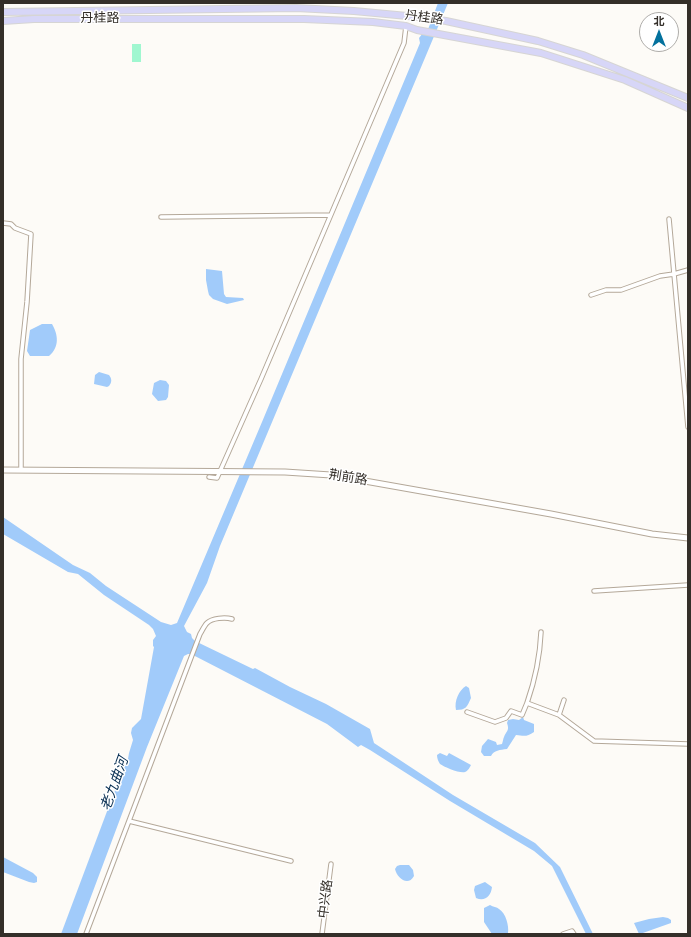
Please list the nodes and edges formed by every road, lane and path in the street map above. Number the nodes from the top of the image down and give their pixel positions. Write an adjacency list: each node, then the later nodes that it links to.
1 (307, 6): 2 (main road, 丹桂路); 5 (main road, 丹桂路)
2 (3, 12)
3 (3, 21): 4 (main road, 丹桂路)
4 (406, 26): 6 (main road, 丹桂路); 7 (street)
5 (688, 98)
6 (688, 108)
7 (330, 215): 8 (street); 17 (street)
8 (161, 217)
9 (669, 220): 12 (street)
10 (3, 223): 15 (street)
11 (688, 270): 12 (street)
12 (674, 274): 13 (street); 14 (street)
13 (591, 295)
14 (688, 427)
15 (20, 468)
16 (3, 470): 17 (street, 荆前路)
17 (220, 471): 18 (street); 19 (street, 荆前路)
18 (210, 477)
19 (688, 538)
20 (688, 585): 21 (street)
21 (594, 590)
22 (232, 619): 29 (street)
23 (541, 632): 25 (street)
24 (564, 700): 27 (street)
25 (527, 703): 26 (street); 27 (street)
26 (467, 712)
27 (560, 715): 28 (street)
28 (688, 744)
29 (129, 821): 30 (street); 32 (street)
30 (291, 861)
31 (331, 864): 33 (street, 中兴路)
32 (86, 934)
33 (322, 934)
34 (563, 934): 35 (street)
35 (574, 934)

